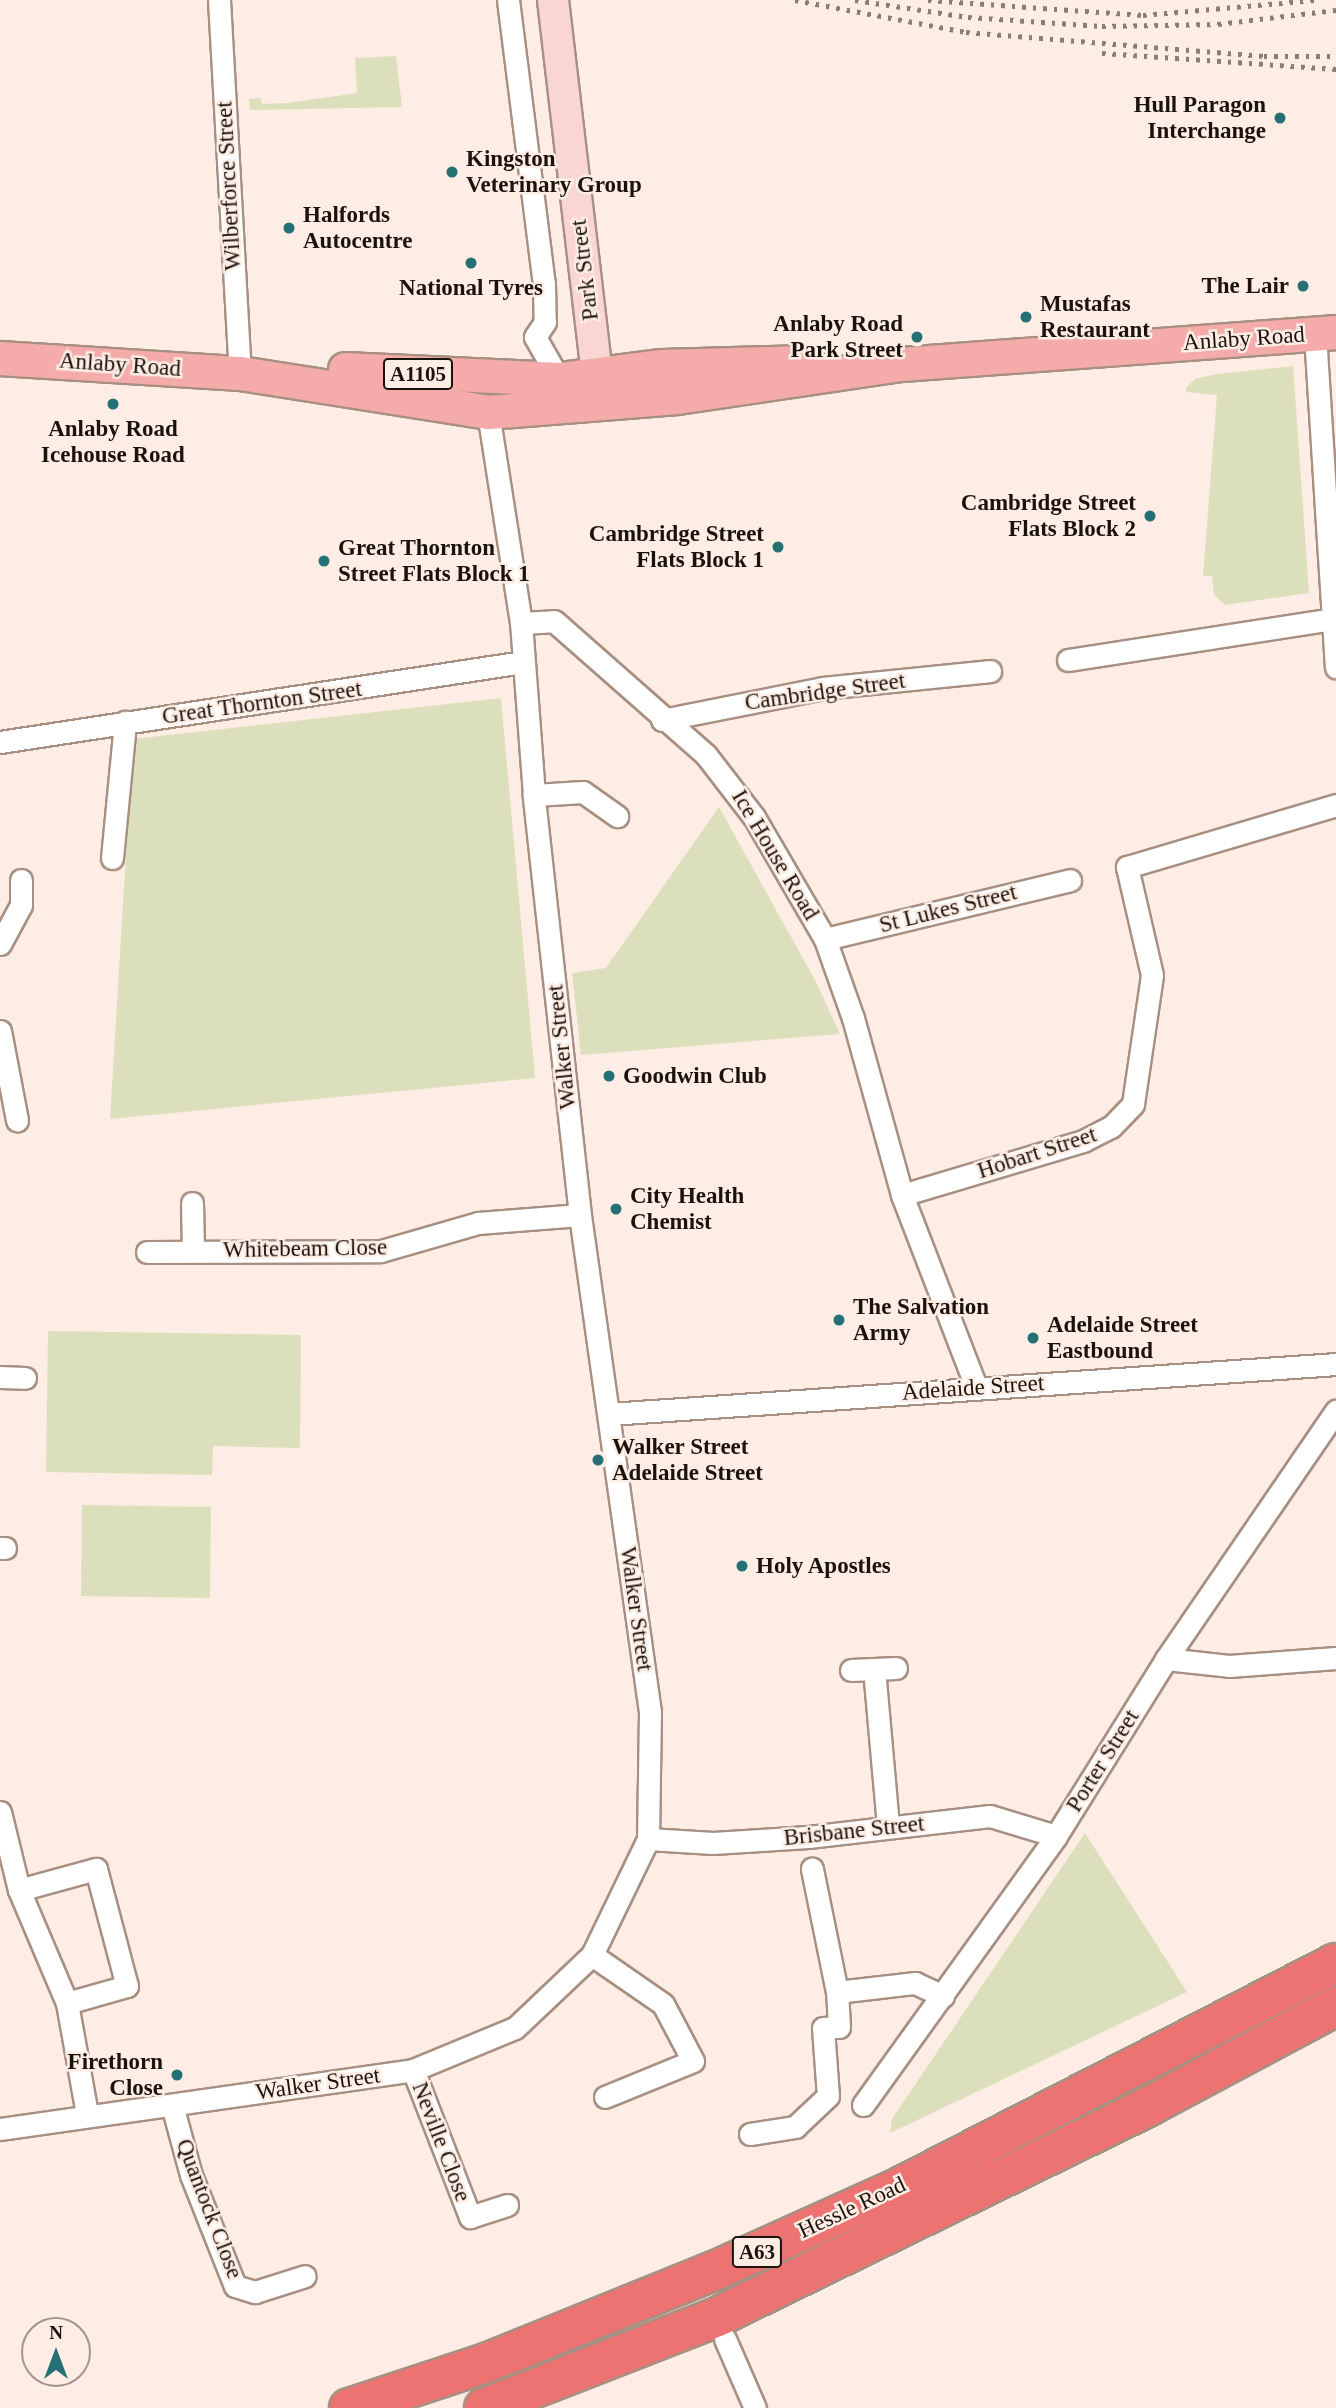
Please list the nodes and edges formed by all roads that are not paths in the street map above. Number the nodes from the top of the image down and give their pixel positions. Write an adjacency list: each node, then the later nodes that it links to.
1 (219, 0): 6 (street, Wilberforce Street)
2 (508, 0): 7 (street, Park Street)
3 (553, 0): 8 (street, Park Street)
4 (1325, 333): 8 (main road, Anlaby Road / A1105); 10 (street)
5 (0, 358): 6 (main road, Anlaby Road / A1105)
6 (240, 373): 7 (main road, Anlaby Road / A1105); 9 (main road, Anlaby Road / A1105)
7 (559, 379): 8 (main road, Anlaby Road / A1105)
8 (603, 387): 9 (main road, Anlaby Road / A1105)
9 (488, 412): 11 (street)
10 (1332, 619): 12 (street); 14 (street)
11 (521, 623): 13 (street, Walker Street); 16 (street, Ice House Road)
12 (1068, 660)
13 (523, 662): 17 (street, Great Thornton Street); 19 (street, Walker Street)
14 (1336, 667)
15 (990, 671): 16 (street, Cambridge Street)
16 (662, 720): 25 (street, Ice House Road)
17 (125, 722): 18 (street, Great Thornton Street); 22 (street)
18 (0, 742)
19 (534, 796): 21 (street); 31 (street, Walker Street)
20 (1336, 805): 29 (street, Hobart Street)
21 (618, 816)
22 (112, 858)
23 (21, 880): 26 (street)
24 (1070, 880): 25 (street, St Lukes Street)
25 (825, 939): 29 (street, Ice House Road)
26 (0, 944)
27 (0, 1031): 28 (street)
28 (17, 1120)
29 (902, 1195): 37 (street, Ice House Road)
30 (192, 1203): 32 (street, Whitebeam Close)
31 (580, 1215): 32 (street, Whitebeam Close); 39 (street, Walker Street)
32 (193, 1251): 33 (street, Whitebeam Close)
33 (147, 1252)
34 (1336, 1364): 37 (street, Adelaide Street)
35 (0, 1377): 36 (street)
36 (25, 1378)
37 (976, 1387): 39 (street, Adelaide Street)
38 (1336, 1411): 41 (street, Porter Street)
39 (610, 1414): 48 (street, Walker Street)
40 (1336, 1658): 41 (street)
41 (1166, 1659): 47 (street, Porter Street)
42 (897, 1668): 43 (street)
43 (874, 1669): 44 (street); 46 (street)
44 (851, 1670)
45 (0, 1812): 50 (street)
46 (888, 1827): 47 (street, Brisbane Street); 48 (street, Brisbane Street)
47 (1056, 1836): 55 (street, Porter Street)
48 (648, 1839): 52 (street, Walker Street)
49 (813, 1869): 54 (street)
50 (19, 1890): 56 (street); 56 (street)
51 (1336, 1943): 59 (highway)
52 (592, 1955): 60 (street, Walker Street); 61 (street)
53 (1336, 1963): 59 (highway, A63)
54 (837, 1992): 55 (street); 67 (street)
55 (943, 1996): 63 (street, Porter Street)
56 (67, 2003): 65 (street)
57 (1336, 2006): 64 (highway, A63)
58 (1336, 2026): 64 (highway)
59 (1148, 2057): 71 (highway, Hessle Road / A63)
60 (414, 2070): 62 (street, Walker Street); 68 (street, Neville Close)
61 (605, 2097)
62 (172, 2105): 65 (street, Walker Street); 69 (street, Quantock Close)
63 (863, 2105)
64 (1149, 2106): 72 (highway, Hessle Road / A63)
65 (87, 2114): 66 (street, Walker Street)
66 (0, 2129)
67 (750, 2134)
68 (507, 2205)
69 (305, 2276)
70 (725, 2339): 73 (street)
71 (349, 2408)
72 (484, 2408)
73 (755, 2408)

